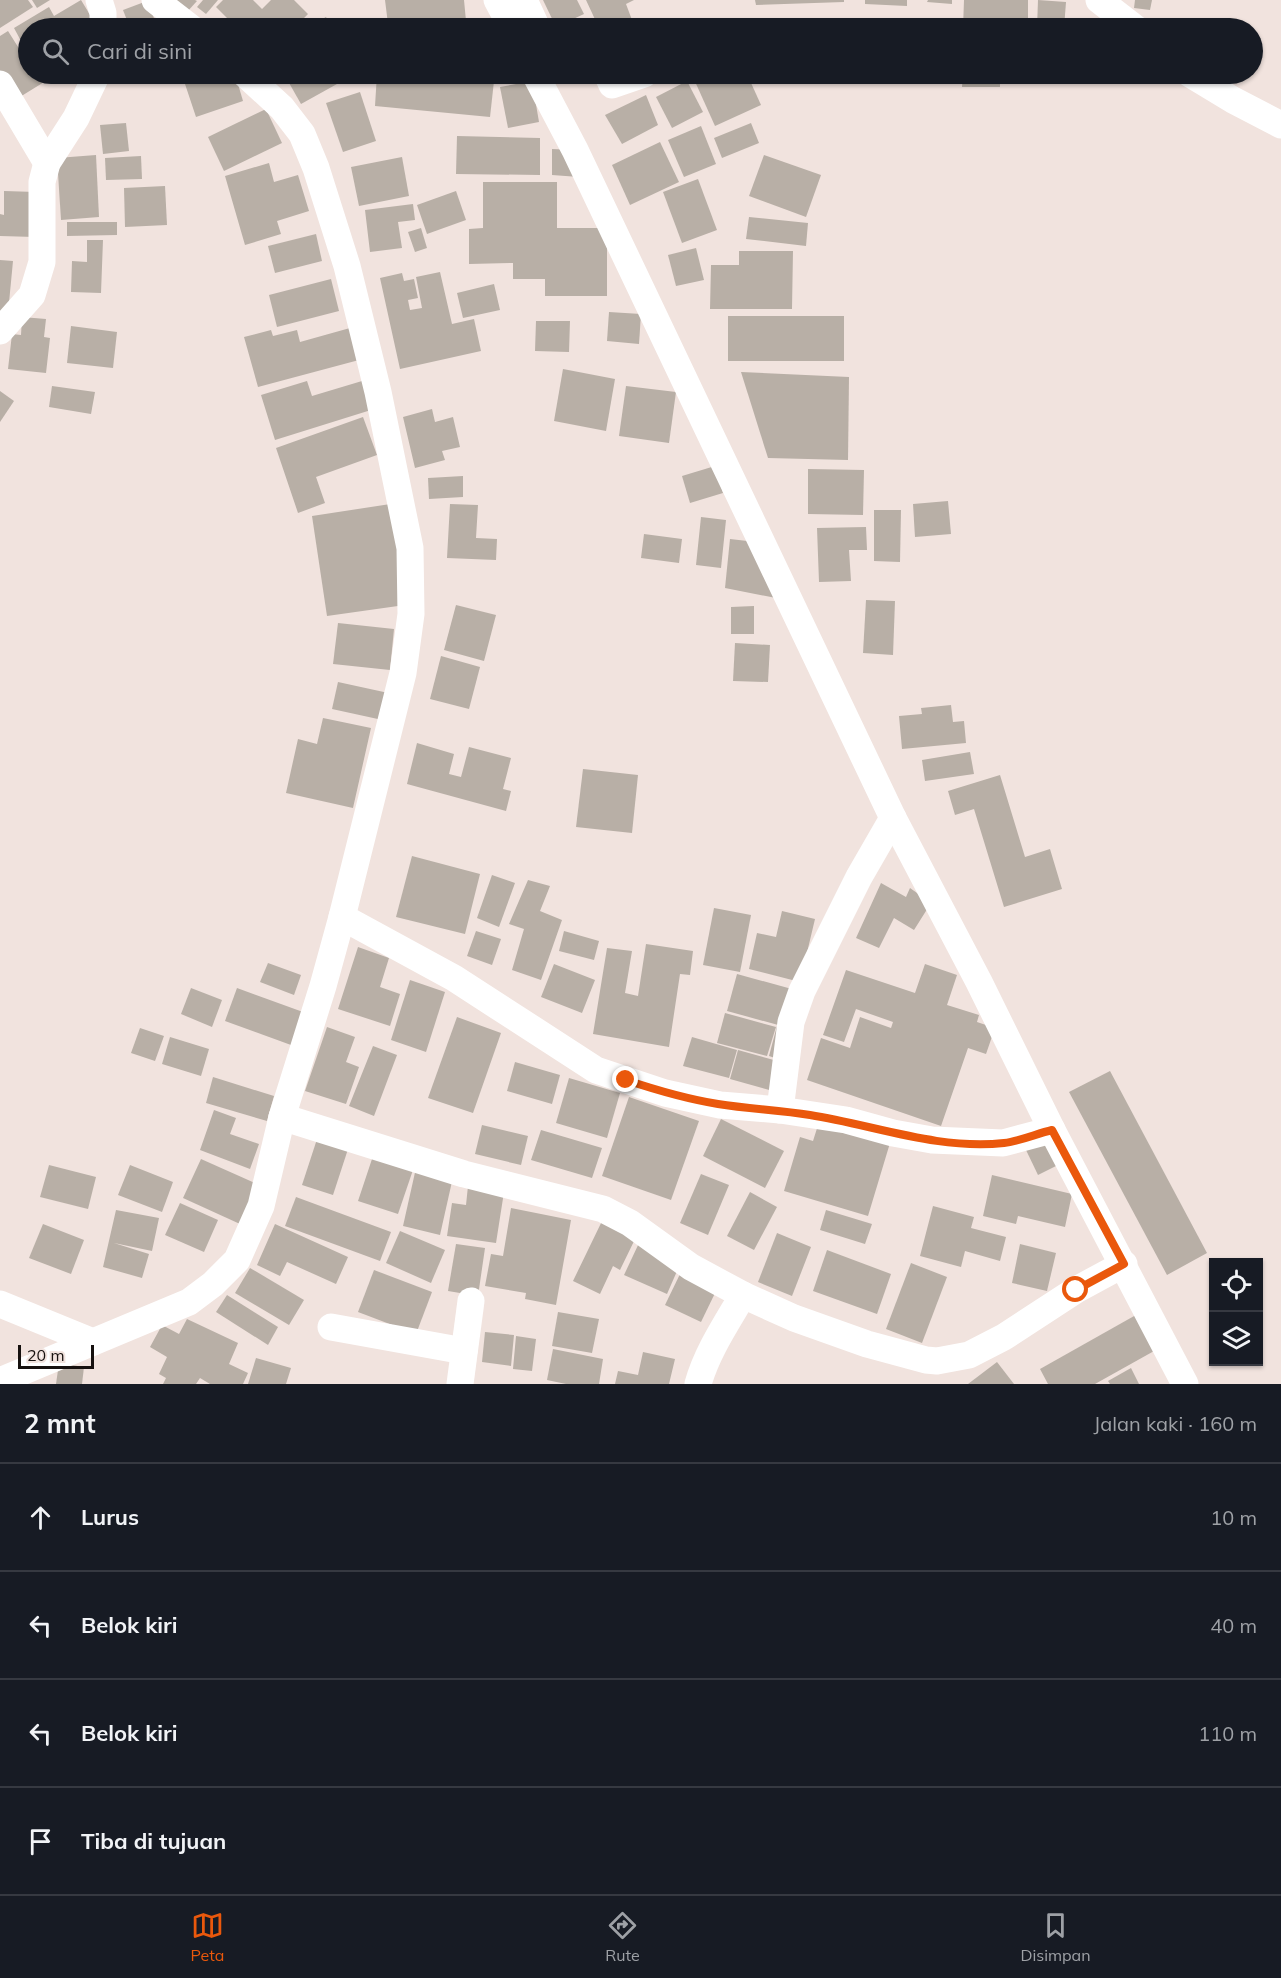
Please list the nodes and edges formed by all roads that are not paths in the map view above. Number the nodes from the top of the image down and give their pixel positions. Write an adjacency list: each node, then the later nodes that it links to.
1 (99, 0): 6 (street)
2 (154, 0): 7 (street)
3 (497, 0): 8 (street)
4 (524, 0): 9 (street)
5 (1099, 0): 10 (street)
6 (103, 18)
7 (177, 18)
8 (507, 18)
9 (532, 18)
10 (1122, 18)
11 (0, 84): 17 (street)
12 (92, 84): 17 (street)
13 (255, 84): 20 (street)
14 (540, 84): 19 (street)
15 (1207, 84): 16 (street)
16 (1281, 125)
17 (47, 163): 18 (street)
18 (0, 331)
19 (893, 818): 21 (street); 23 (street)
20 (342, 916): 21 (street); 22 (street)
21 (780, 1110): 23 (street)
22 (282, 1117): 25 (street); 29 (street)
23 (1052, 1130): 24 (street)
24 (1124, 1264): 25 (street); 34 (street)
25 (743, 1295): 33 (street)
26 (471, 1301): 30 (street)
27 (0, 1304): 29 (street)
28 (331, 1327): 30 (street)
29 (93, 1342): 31 (street)
30 (464, 1351): 32 (street)
31 (0, 1381)
32 (460, 1384)
33 (698, 1384)
34 (1185, 1384)

